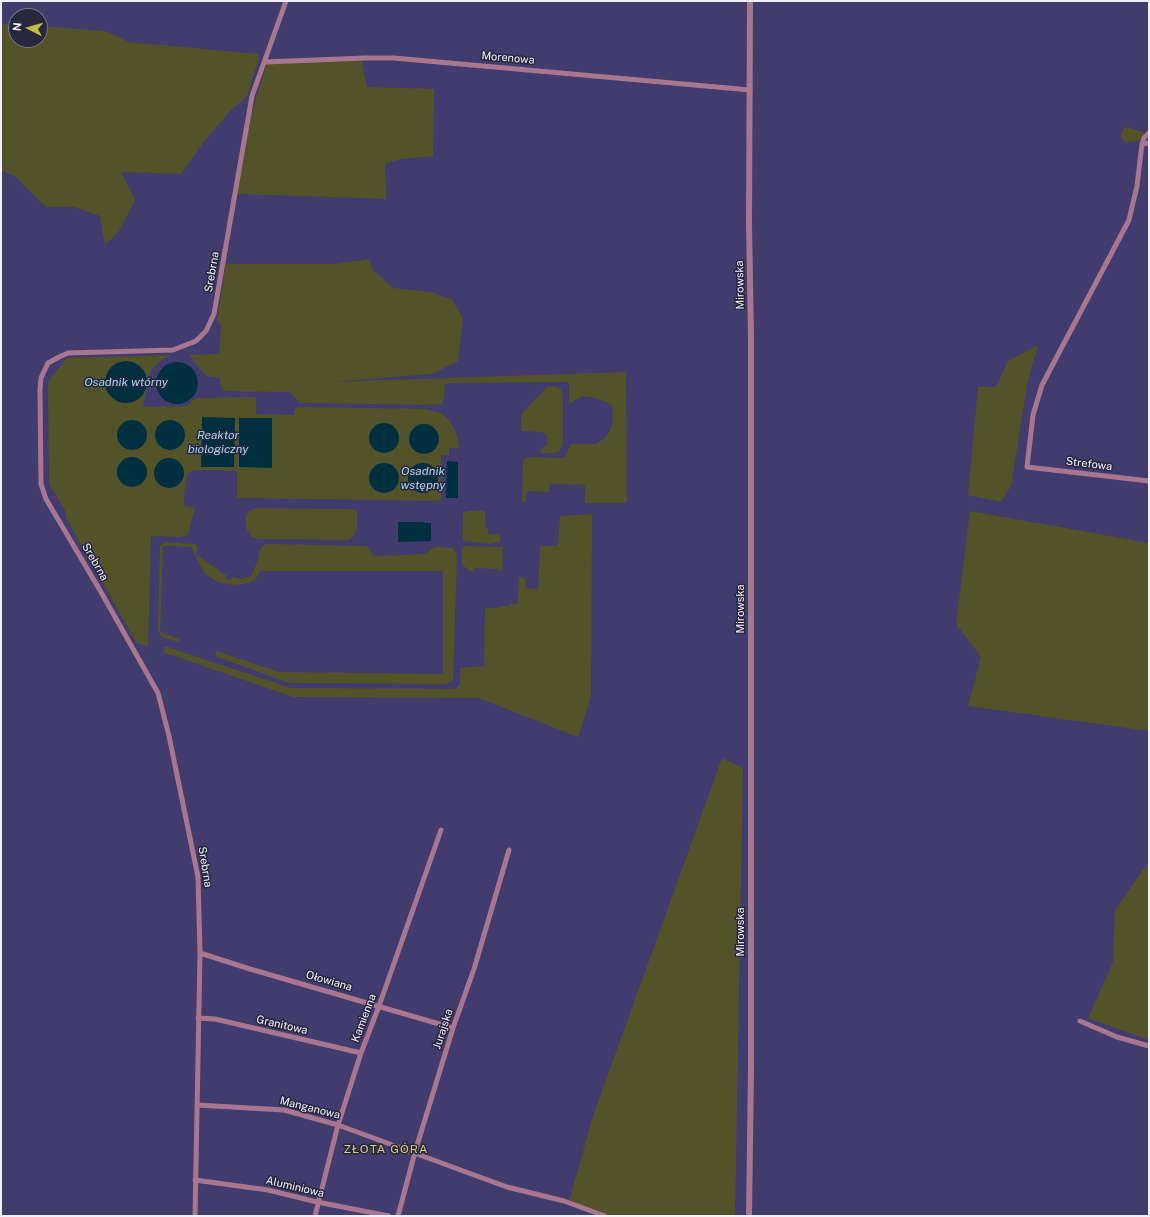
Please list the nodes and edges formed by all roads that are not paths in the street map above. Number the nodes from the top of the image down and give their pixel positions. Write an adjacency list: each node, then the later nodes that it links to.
1 (286, 1): 3 (street, Srebrna)
2 (750, 1): 4 (street, Mirowska)
3 (265, 62): 4 (street, Morenowa); 11 (street, Srebrna)
4 (750, 90): 28 (street, Mirowska)
5 (1149, 133): 7 (street)
6 (1149, 143): 7 (street)
7 (1142, 144): 8 (street, Strefowa)
8 (1149, 481)
9 (441, 830): 12 (street, Kamienna)
10 (509, 850): 15 (street, Jurajska)
11 (200, 953): 12 (street, Ołowiana); 13 (street, Srebrna)
12 (379, 1006): 15 (street, Ołowiana); 17 (street, Kamienna)
13 (198, 1018): 17 (street, Granitowa); 18 (street, Srebrna)
14 (1080, 1021): 16 (street)
15 (453, 1028): 20 (street, Jurajska)
16 (1149, 1046)
17 (361, 1053): 19 (street, Kamienna)
18 (197, 1105): 19 (street, Manganowa); 21 (street, Srebrna)
19 (338, 1125): 20 (street, Manganowa); 22 (street, Kamienna)
20 (414, 1152): 26 (street, Jurajska); 27 (street, Manganowa)
21 (195, 1180): 22 (street, Aluminiowa); 23 (street, Srebrna)
22 (317, 1202): 24 (street, Kamienna); 25 (street, Aluminiowa)
23 (195, 1216)
24 (315, 1216)
25 (389, 1216)
26 (398, 1216)
27 (605, 1216)
28 (749, 1216)

